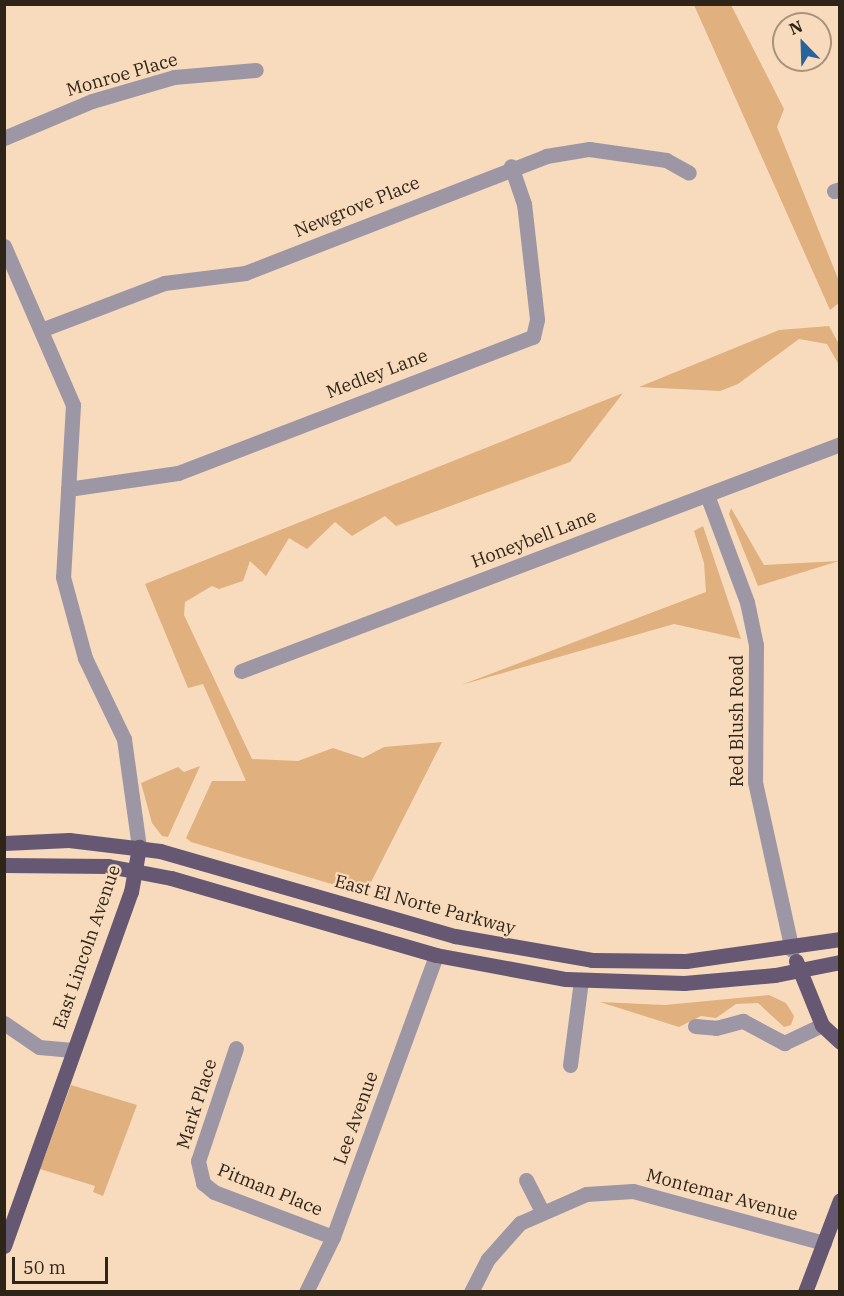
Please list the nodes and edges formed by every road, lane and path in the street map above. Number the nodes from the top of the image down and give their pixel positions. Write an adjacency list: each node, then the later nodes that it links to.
1 (256, 70): 2 (street, Monroe Place)
2 (4, 138)
3 (511, 166): 4 (street, Newgrove Place); 6 (street, Newgrove Place); 8 (street, Medley Lane)
4 (688, 173)
5 (4, 246): 6 (street, East Lincoln Avenue)
6 (41, 330): 8 (street, East Lincoln Avenue)
7 (840, 444): 9 (street, Honeybell Lane)
8 (68, 489): 12 (street, East Lincoln Avenue)
9 (707, 495): 10 (street, Honeybell Lane); 16 (street, Red Blush Road)
10 (242, 671)
11 (4, 843): 12 (main road, East El Norte Parkway)
12 (140, 847): 14 (main road, East Lincoln Avenue); 16 (main road, East El Norte Parkway)
13 (4, 865): 14 (main road)
14 (135, 871): 17 (main road); 26 (main road, East Lincoln Avenue)
15 (840, 939): 16 (main road, East El Norte Parkway)
16 (792, 950): 19 (main road)
17 (436, 955): 20 (main road); 32 (street, Lee Avenue)
18 (840, 962): 19 (main road)
19 (799, 970): 20 (main road); 22 (main road)
20 (581, 980): 27 (street)
21 (4, 1023): 26 (street)
22 (822, 1025): 23 (street); 24 (main road)
23 (695, 1026)
24 (840, 1042)
25 (236, 1048): 28 (street, Mark Place)
26 (73, 1050): 34 (main road, East Lincoln Avenue)
27 (570, 1065)
28 (198, 1173): 32 (street, Pitman Place)
29 (526, 1180): 31 (street)
30 (840, 1200): 33 (main road)
31 (542, 1211): 33 (street, Montemar Avenue); 36 (street, Montemar Avenue)
32 (333, 1237): 35 (street, Lee Avenue)
33 (824, 1243): 37 (main road)
34 (4, 1246)
35 (306, 1292)
36 (471, 1292)
37 (804, 1292)

